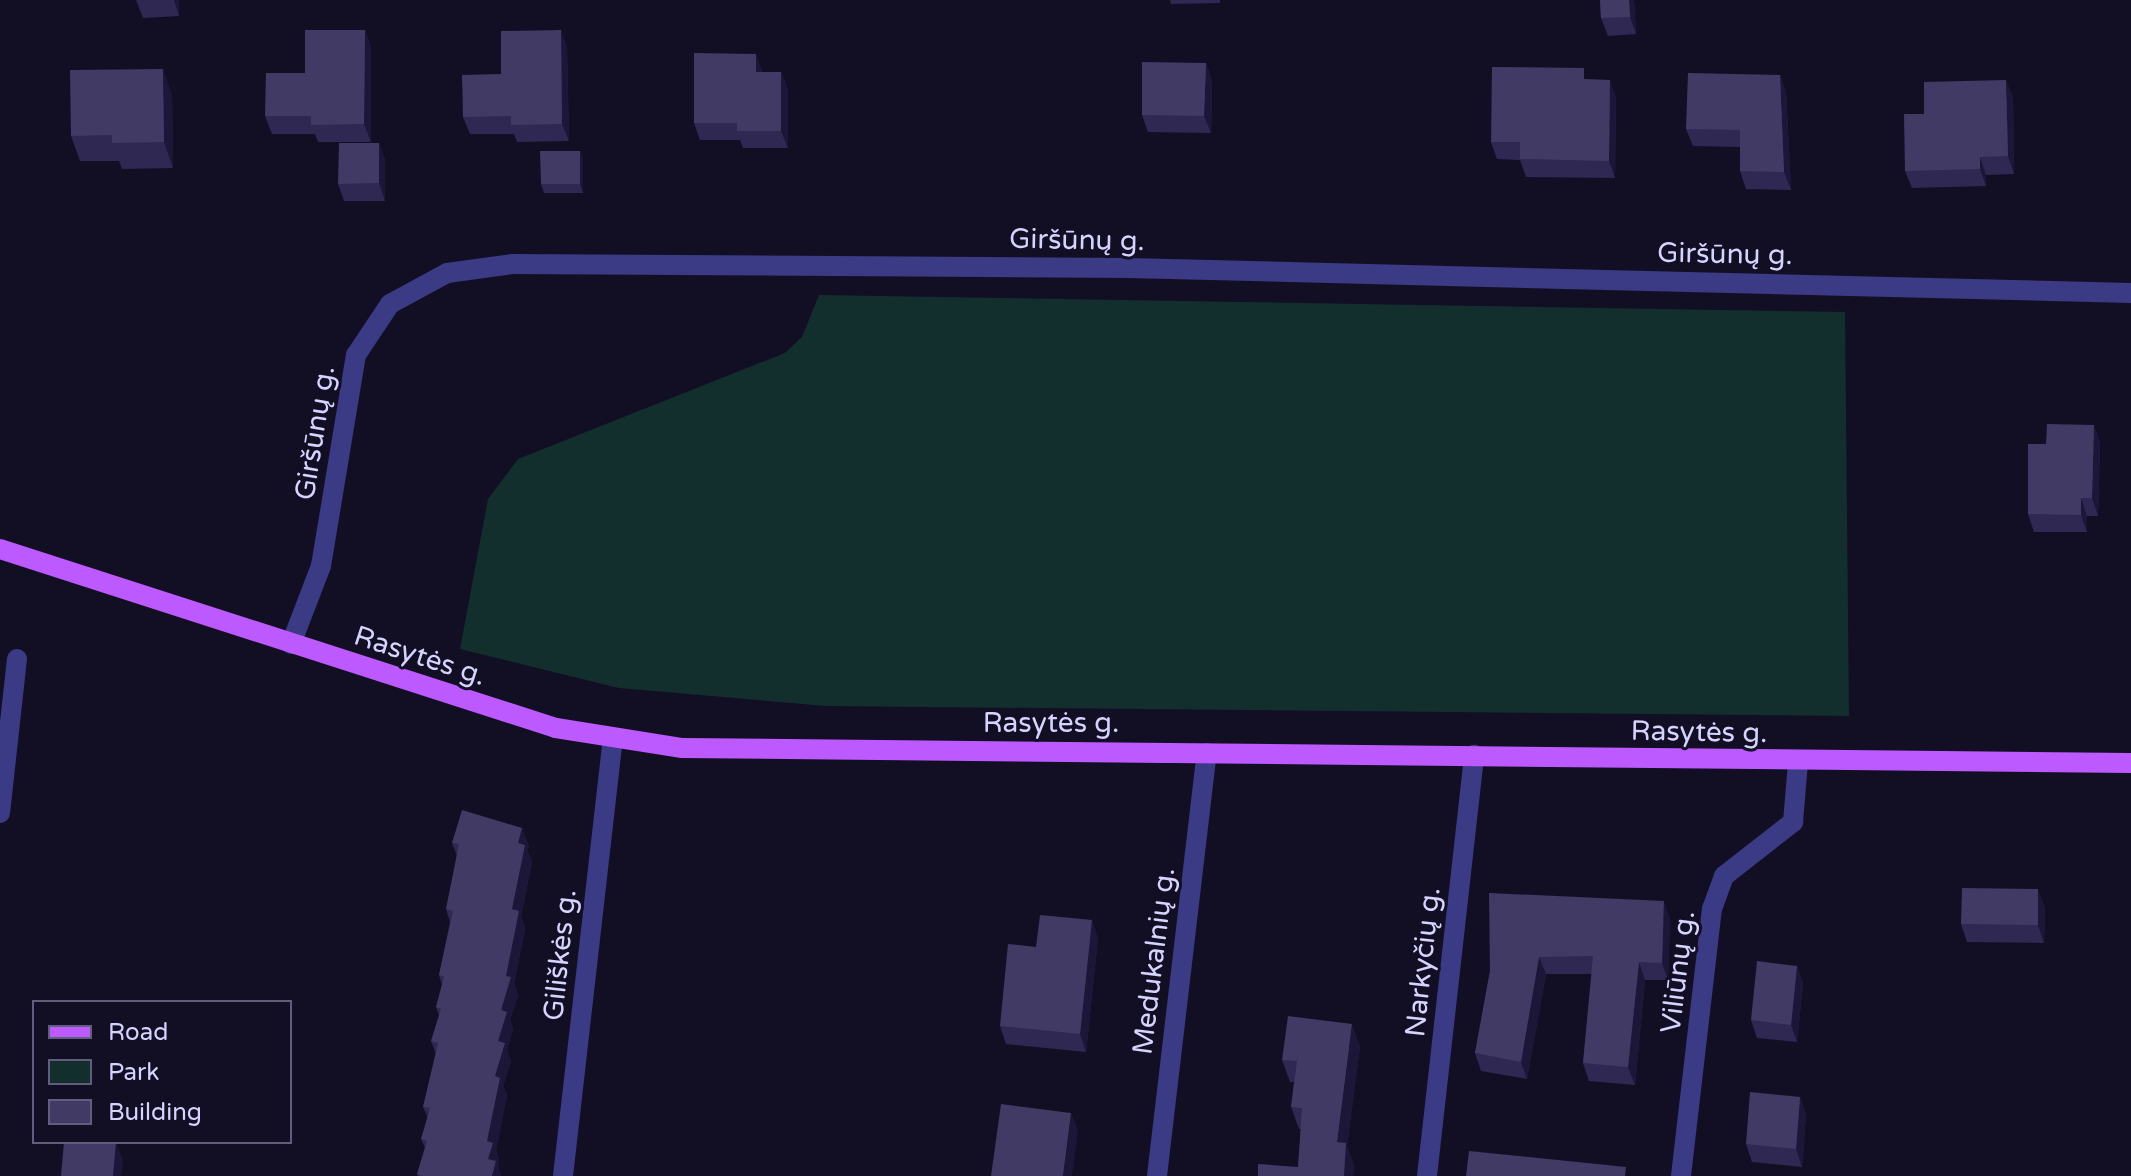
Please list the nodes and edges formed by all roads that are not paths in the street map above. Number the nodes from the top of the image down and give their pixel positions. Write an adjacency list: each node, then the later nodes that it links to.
1 (2131, 293): 3 (street, Giršūnų g.)
2 (0, 549): 3 (main road, Rasytės g.)
3 (291, 644): 5 (main road, Rasytės g.)
4 (17, 659): 10 (street)
5 (613, 740): 6 (main road, Rasytės g.); 11 (street, Giliškės g.)
6 (1207, 753): 7 (main road, Rasytės g.); 12 (street, Medukalnių g.)
7 (1474, 755): 8 (main road, Rasytės g.); 13 (street, Narkyčių g.)
8 (1798, 762): 9 (main road, Rasytės g.); 14 (street, Viliūnų g.)
9 (2131, 763)
10 (0, 813)
11 (563, 1176)
12 (1157, 1176)
13 (1427, 1176)
14 (1681, 1176)

